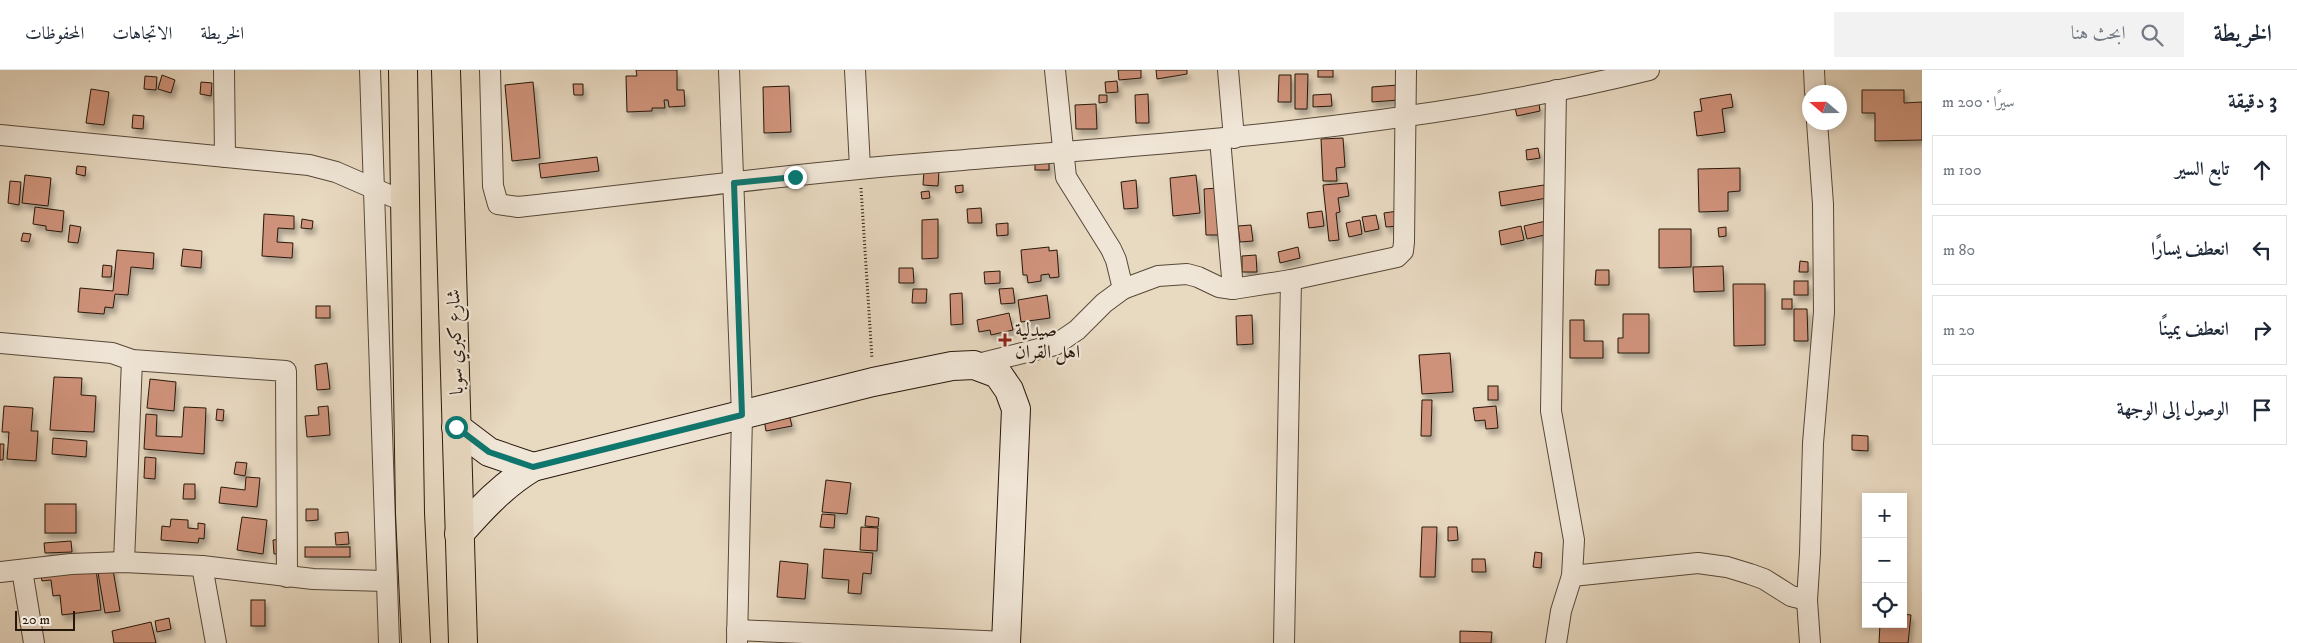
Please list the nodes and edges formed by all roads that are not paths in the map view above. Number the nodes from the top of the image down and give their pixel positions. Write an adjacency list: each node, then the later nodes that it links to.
1 (224, 70): 20 (street)
2 (370, 70): 23 (street)
3 (403, 70): 24 (highway)
4 (446, 70): 32 (highway, شارع كبري سوبا)
5 (490, 70): 22 (street)
6 (729, 70): 22 (street)
7 (854, 70): 21 (street)
8 (1055, 70): 19 (street)
9 (1228, 70): 18 (street)
10 (1406, 70): 15 (street)
11 (1649, 70): 14 (street)
12 (1814, 70): 13 (street)
13 (1815, 85)
14 (1556, 90): 15 (street); 39 (street)
15 (1407, 117): 18 (street); 25 (street)
16 (1817, 130): 42 (street)
17 (0, 135): 20 (street)
18 (1227, 138): 19 (street); 27 (street)
19 (1063, 154): 21 (street); 26 (street)
20 (225, 157): 23 (street)
21 (860, 168): 22 (street)
22 (734, 183): 31 (street)
23 (375, 188): 24 (street); 41 (street)
24 (405, 202): 48 (highway)
25 (1291, 280): 27 (street); 50 (street)
26 (1123, 289): 27 (street); 30 (street)
27 (1233, 289)
28 (0, 343): 29 (street)
29 (132, 360): 35 (street); 40 (street)
30 (974, 365): 31 (street); 44 (street)
31 (742, 415): 33 (street); 43 (street)
32 (456, 427): 33 (street); 34 (highway, شارع كبري سوبا)
33 (533, 467): 34 (street)
34 (460, 534): 49 (highway, شارع كبري سوبا)
35 (124, 562): 36 (street); 37 (street)
36 (202, 566): 40 (street); 46 (street)
37 (22, 570): 38 (street); 45 (street)
38 (0, 572)
39 (1572, 576): 42 (street); 51 (street)
40 (287, 577): 41 (street)
41 (386, 581): 47 (street)
42 (1807, 600): 52 (street)
43 (737, 636): 44 (street)
44 (1006, 642)
45 (34, 643)
46 (216, 643)
47 (389, 643)
48 (416, 643)
49 (464, 643)
50 (1284, 643)
51 (1556, 643)
52 (1810, 643)

